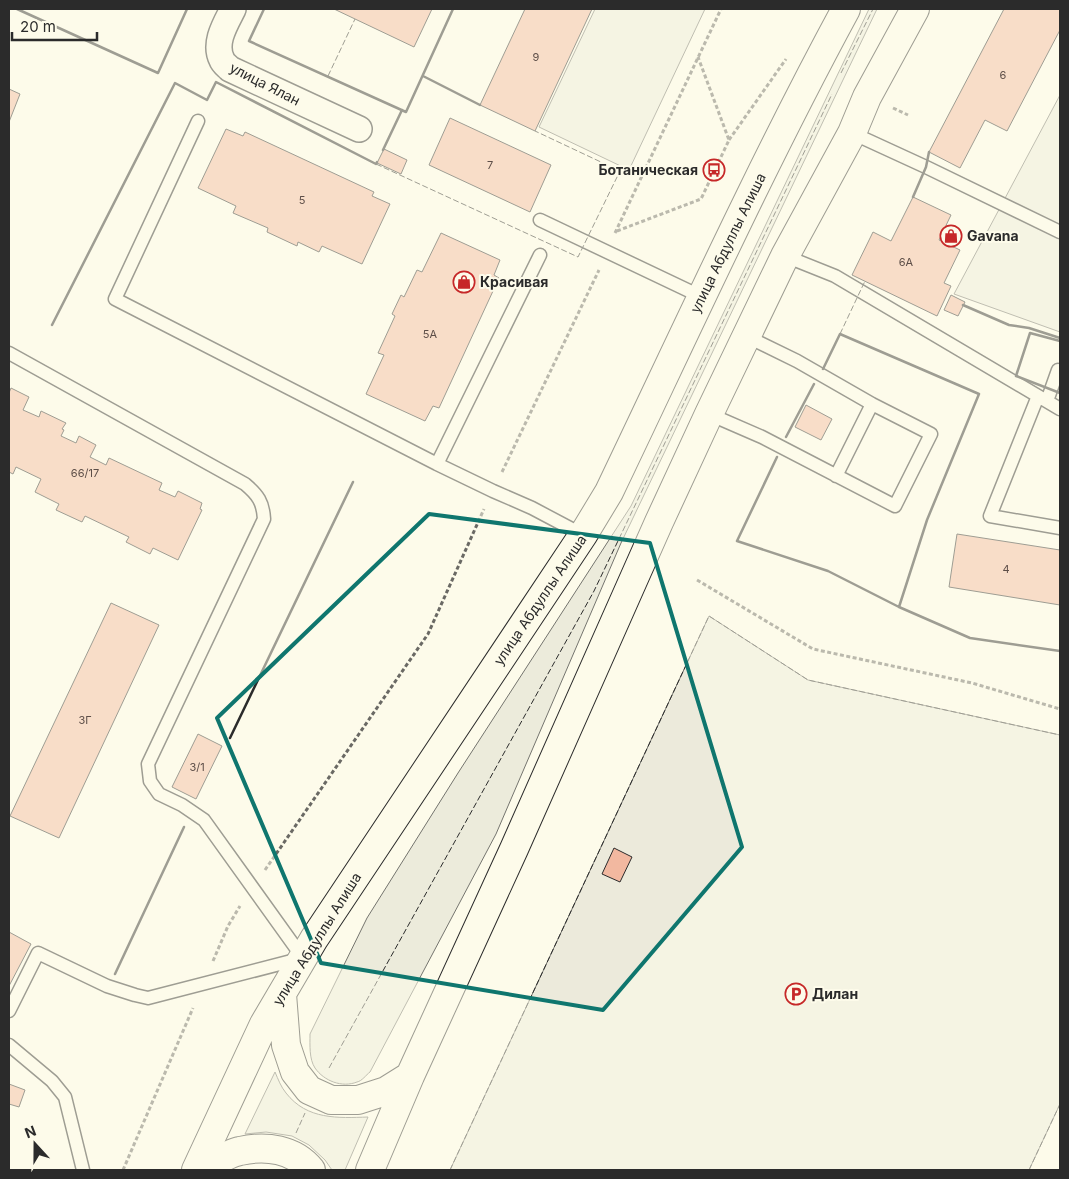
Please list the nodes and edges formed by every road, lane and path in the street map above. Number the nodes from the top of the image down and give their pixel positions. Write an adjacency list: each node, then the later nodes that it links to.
1 (233, 9): 10 (street, улица Ялан)
2 (721, 9): 5 (path)
3 (846, 9): 19 (main road, улица Абдуллы Алиша)
4 (915, 9): 11 (main road)
5 (698, 57): 12 (path); 14 (path)
6 (789, 61): 12 (path)
7 (892, 107): 8 (path)
8 (908, 115)
9 (198, 121): 27 (lane)
10 (359, 129)
11 (852, 133): 15 (lane); 18 (main road)
12 (729, 140): 14 (path)
13 (540, 220): 16 (lane)
14 (616, 232): 16 (path)
15 (1060, 232)
16 (608, 252): 19 (lane); 29 (path)
17 (540, 255): 27 (lane)
18 (785, 256): 20 (main road); 23 (lane)
19 (702, 297): 31 (main road, улица Абдуллы Алиша)
20 (746, 336): 24 (lane); 26 (main road)
21 (9, 353): 34 (lane)
22 (1058, 370): 23 (lane)
23 (1042, 399): 25 (lane); 30 (lane)
24 (872, 404): 28 (lane); 28 (lane)
25 (1060, 409)
26 (710, 414): 28 (lane); 40 (main road)
27 (437, 464): 29 (lane)
28 (836, 476)
29 (492, 491): 31 (lane); 34 (path)
30 (1060, 528)
31 (583, 535): 35 (main road, улица Абдуллы Алиша)
32 (697, 580): 33 (path)
33 (1060, 709)
34 (252, 887): 35 (lane); 36 (path)
35 (303, 958): 36 (lane); 37 (main road, улица Абдуллы Алиша)
36 (203, 984): 38 (lane); 42 (path)
37 (282, 994): 40 (main road); 43 (main road, улица Абдуллы Алиша)
38 (9, 1011)
39 (9, 1045): 41 (lane)
40 (410, 1076): 45 (main road)
41 (83, 1170)
42 (123, 1170)
43 (197, 1170): 44 (main road)
44 (311, 1170)
45 (370, 1170)

